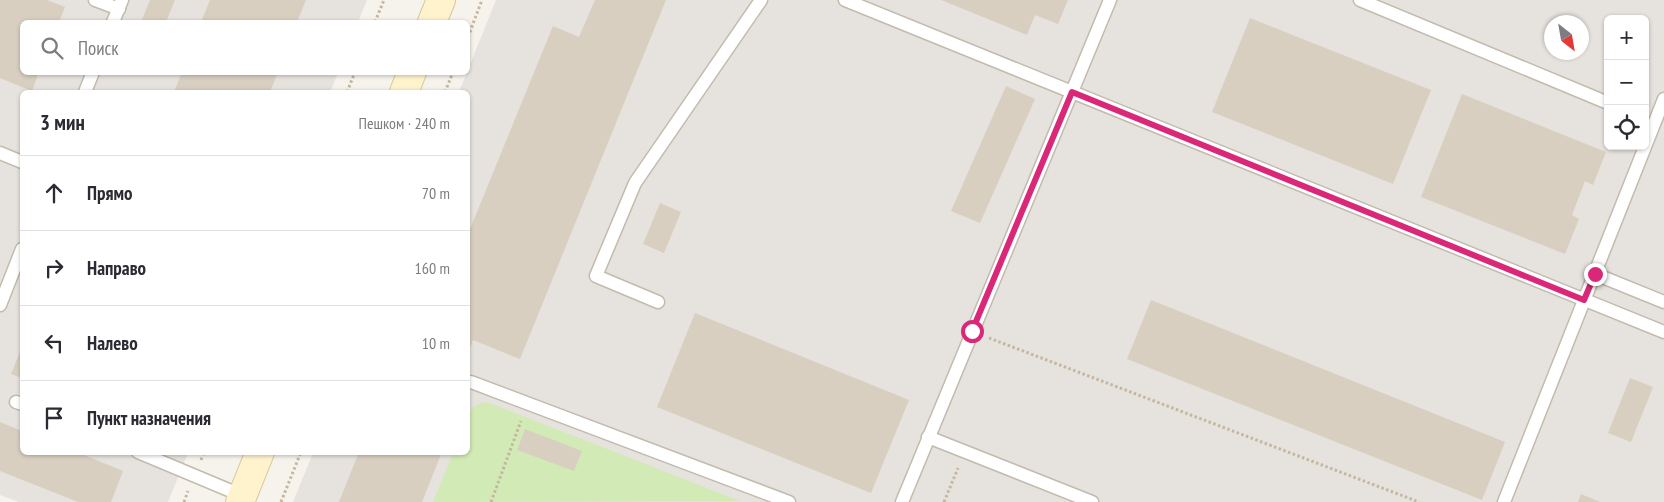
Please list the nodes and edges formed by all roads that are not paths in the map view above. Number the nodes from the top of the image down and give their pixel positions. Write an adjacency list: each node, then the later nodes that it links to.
1 (95, 0): 7 (lane)
2 (441, 0): 9 (main road)
3 (761, 0): 23 (lane)
4 (845, 0): 14 (lane)
5 (1110, 0): 14 (lane)
6 (1360, 0): 16 (lane)
7 (120, 5): 8 (lane)
8 (114, 20)
9 (433, 20)
10 (92, 75): 12 (lane)
11 (411, 75): 13 (main road)
12 (86, 90)
13 (405, 90)
14 (1072, 92): 22 (lane); 28 (lane)
15 (1664, 99): 17 (lane)
16 (1604, 101)
17 (1650, 121): 21 (lane)
18 (0, 153): 19 (lane)
19 (20, 161)
20 (20, 254): 25 (lane)
21 (1595, 274): 22 (lane); 24 (lane)
22 (1584, 300): 26 (lane); 35 (lane)
23 (658, 302)
24 (1664, 302)
25 (0, 305)
26 (1664, 332)
27 (471, 382): 32 (lane)
28 (928, 438): 33 (lane); 34 (lane)
29 (145, 455): 31 (lane)
30 (259, 455): 31 (main road)
31 (242, 499)
32 (789, 502)
33 (902, 502)
34 (1092, 502)
35 (1504, 502)

